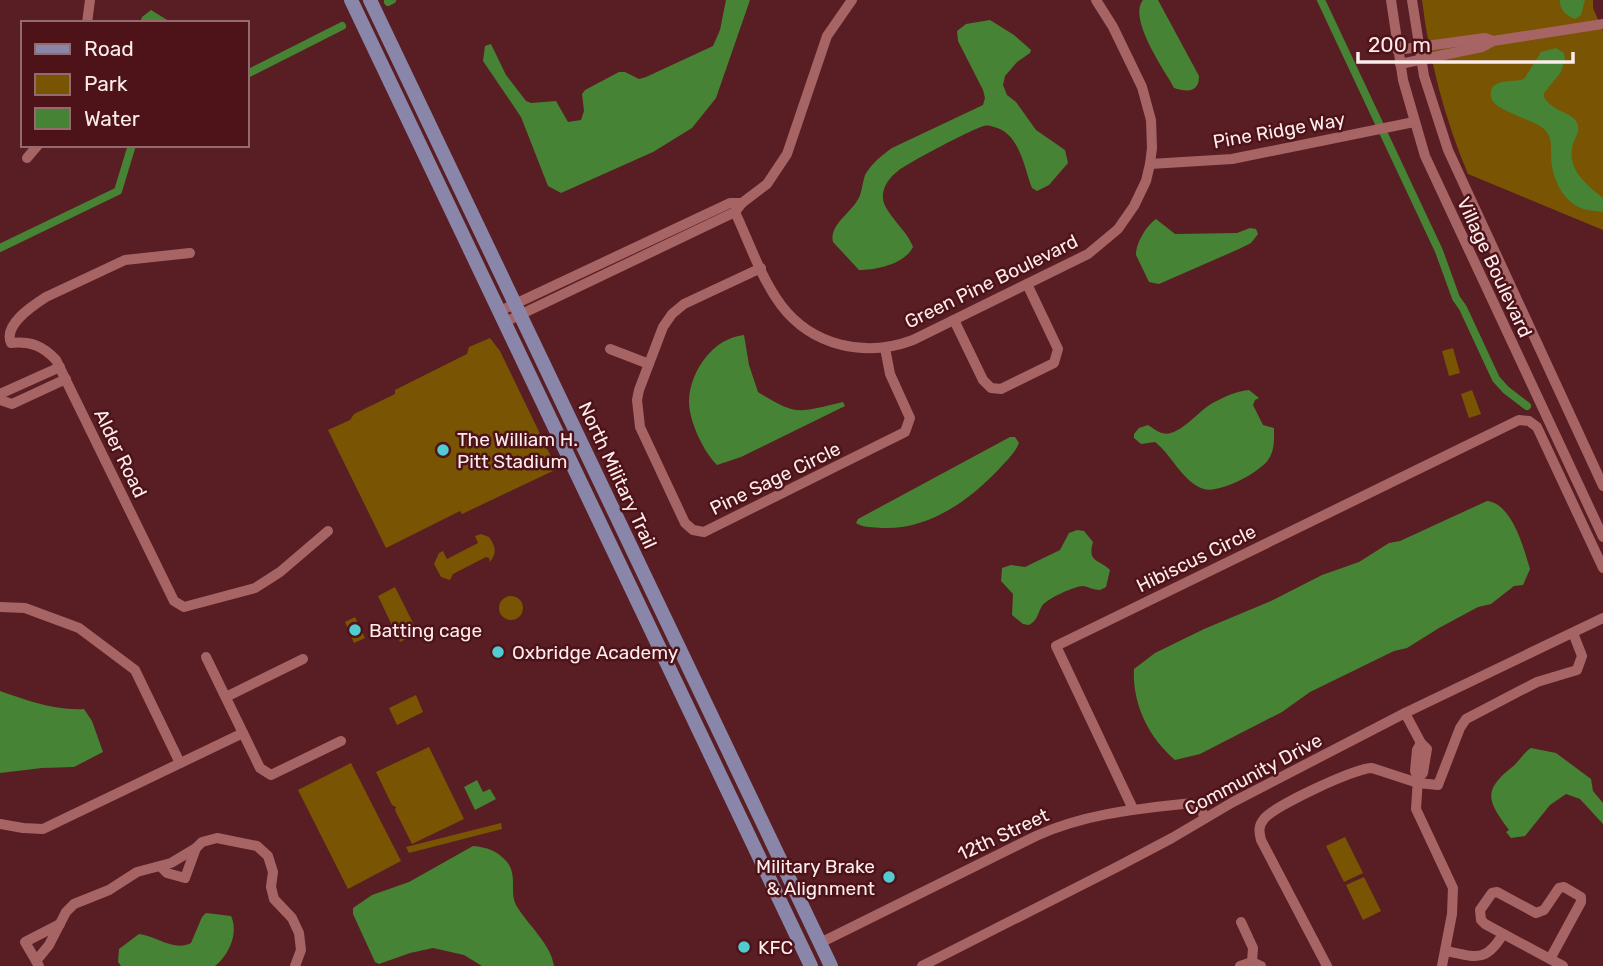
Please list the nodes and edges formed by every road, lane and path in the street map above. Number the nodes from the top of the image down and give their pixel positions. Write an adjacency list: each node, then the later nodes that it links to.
1 (90, 0): 8 (street)
2 (351, 0): 24 (main road, North Military Trail)
3 (370, 0): 23 (main road, North Military Trail)
4 (852, 0): 19 (street)
5 (1096, 0): 18 (street, Green Pine Boulevard)
6 (1391, 0): 12 (street, Village Boulevard)
7 (1412, 0): 11 (street, Village Boulevard)
8 (86, 21)
9 (1603, 24): 10 (street)
10 (1493, 41): 11 (street); 13 (street)
11 (1418, 46): 12 (street); 13 (street, Village Boulevard)
12 (1397, 50): 14 (street, Village Boulevard)
13 (1421, 60): 14 (street); 30 (street, Village Boulevard)
14 (1400, 64): 15 (street, Village Boulevard)
15 (1414, 122): 18 (street, Pine Ridge Way); 32 (street, Village Boulevard)
16 (36, 147): 17 (street)
17 (27, 158)
18 (1150, 164): 22 (street, Green Pine Boulevard)
19 (738, 208): 21 (street, Green Pine Boulevard); 23 (street)
20 (190, 253): 29 (street)
21 (761, 268): 26 (street, Green Pine Boulevard); 28 (street, Pine Sage Circle)
22 (1027, 284): 25 (street, Green Pine Boulevard); 25 (street)
23 (518, 310): 24 (street); 41 (main road, North Military Trail)
24 (503, 317): 43 (main road, North Military Trail)
25 (954, 320): 26 (street, Green Pine Boulevard)
26 (885, 348): 28 (street, Pine Sage Circle)
27 (610, 349): 28 (street)
28 (649, 365)
29 (63, 374): 31 (street); 34 (street, Alder Road)
30 (1561, 397): 32 (street); 33 (street, Village Boulevard)
31 (2, 398)
32 (1541, 406): 35 (street, Village Boulevard)
33 (1603, 486)
34 (328, 531)
35 (1603, 537)
36 (1603, 568): 50 (street, Hibiscus Circle)
37 (0, 607): 48 (street)
38 (1603, 618): 39 (street, Community Drive)
39 (1573, 633): 45 (street, Community Drive); 49 (street)
40 (206, 657): 44 (street)
41 (684, 658): 43 (main road); 58 (main road, North Military Trail)
42 (303, 659): 44 (street)
43 (668, 666): 64 (main road, North Military Trail)
44 (226, 697): 46 (street)
45 (1405, 713): 49 (street); 51 (street, Community Drive)
46 (243, 733): 47 (street); 48 (street)
47 (341, 741)
48 (180, 763): 52 (street)
49 (1418, 780): 59 (street); 68 (street)
50 (1133, 809): 51 (street, 12th Street); 58 (street, 12th Street)
51 (1205, 818): 66 (street, Community Drive)
52 (0, 824)
53 (196, 848): 54 (street); 54 (street); 63 (street)
54 (161, 867): 56 (street)
55 (1241, 922): 62 (street)
56 (61, 924): 61 (street); 61 (street)
57 (1503, 934): 59 (street); 60 (street); 60 (street)
58 (820, 943): 65 (main road, North Military Trail)
59 (1446, 951): 69 (street)
60 (1550, 959): 70 (street)
61 (38, 963)
62 (1257, 964): 67 (street)
63 (295, 966)
64 (811, 966)
65 (831, 966)
66 (922, 966)
67 (1240, 966)
68 (1327, 966)
69 (1442, 966)
70 (1563, 966)

